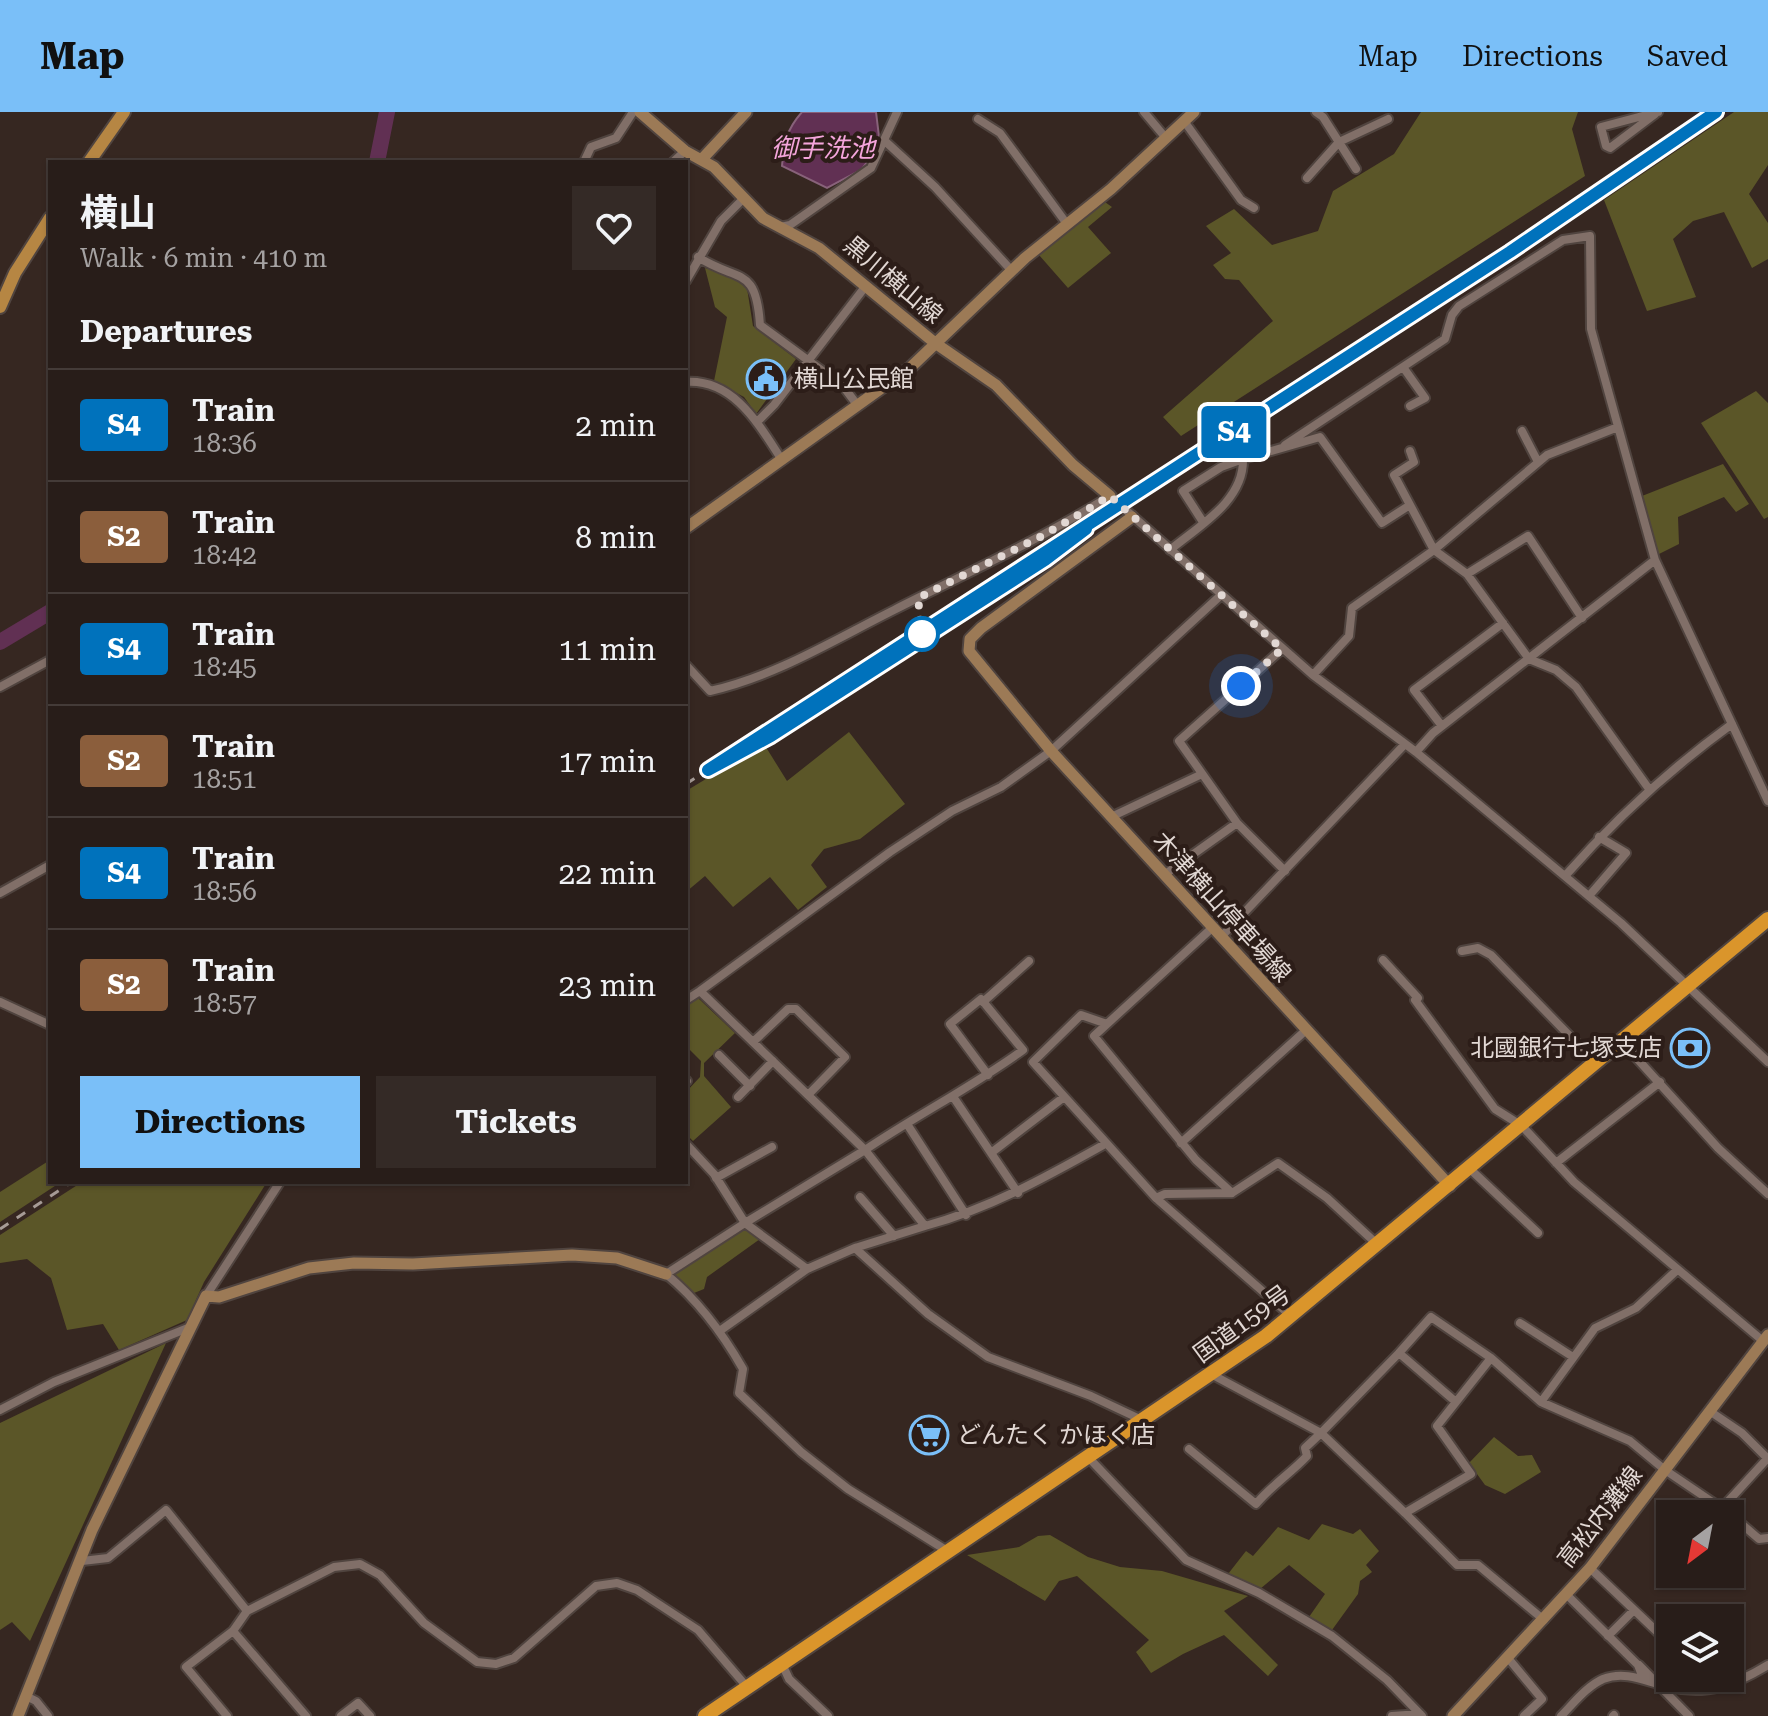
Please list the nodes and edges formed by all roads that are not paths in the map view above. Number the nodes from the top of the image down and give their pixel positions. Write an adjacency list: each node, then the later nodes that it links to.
1 (124, 112): 18 (main road)
2 (633, 112): 19 (street)
3 (640, 112): 16 (street, 黒川横山線)
4 (746, 112): 17 (street)
5 (897, 112): 14 (street)
6 (1144, 112): 13 (street)
7 (1194, 112): 12 (street)
8 (1316, 112): 15 (street)
9 (1656, 113): 9 (street)
10 (978, 119): 26 (street)
11 (1388, 119): 15 (street)
12 (1184, 121): 13 (street); 24 (street)
13 (1165, 137): 26 (street)
14 (886, 142): 27 (street); 29 (street)
15 (1339, 142): 21 (street); 22 (street)
16 (685, 151): 17 (street, 黒川横山線); 20 (street)
17 (703, 158): 23 (street, 黒川横山線)
18 (90, 160)
19 (585, 160)
20 (675, 160)
21 (1356, 169)
22 (1307, 178)
23 (742, 200): 27 (street, 黒川横山線); 28 (street)
24 (1254, 208)
25 (48, 221): 32 (main road)
26 (1067, 224): 29 (street)
27 (779, 227): 31 (street, 黒川横山線)
28 (698, 257): 30 (street); 34 (street)
29 (1012, 271): 33 (street)
30 (688, 277)
31 (865, 287): 33 (street, 黒川横山線); 34 (street)
32 (0, 307)
33 (935, 343): 37 (street); 47 (street, 黒川横山線)
34 (807, 361): 37 (street); 39 (street)
35 (1403, 367): 38 (street); 40 (street); 42 (street)
36 (688, 382): 39 (street)
37 (858, 406): 45 (street)
38 (1410, 406)
39 (757, 422): 45 (street)
40 (1618, 427): 46 (street); 54 (street)
41 (1522, 431): 46 (street)
42 (1285, 445): 44 (street); 48 (street)
43 (1410, 451): 48 (street)
44 (1243, 459): 50 (street); 50 (street)
45 (782, 460): 51 (street)
46 (1544, 461): 53 (street)
47 (1110, 496): 49 (street); 62 (street)
48 (1410, 505): 53 (street)
49 (1132, 517): 52 (street); 68 (street, 木津横山停車場線)
50 (1203, 522): 52 (street)
51 (688, 527)
52 (1170, 550): 56 (street)
53 (1434, 550): 55 (street); 63 (street)
54 (1655, 560): 57 (street); 65 (street)
55 (1467, 574): 57 (street); 58 (street)
56 (1220, 596): 59 (street); 68 (street)
57 (1582, 618): 60 (street)
58 (1503, 623): 60 (street); 66 (street)
59 (1282, 649): 63 (street); 70 (street)
60 (1529, 659): 66 (street); 71 (street)
61 (48, 661): 64 (street)
62 (688, 667)
63 (1313, 675): 67 (street)
64 (0, 687)
65 (1732, 724): 71 (street); 72 (street)
66 (1442, 726): 69 (street)
67 (1405, 744): 69 (street); 77 (street)
68 (1051, 751): 73 (street, 木津横山停車場線); 89 (street)
69 (1416, 752): 79 (street)
70 (1202, 774): 73 (street); 74 (street)
71 (1649, 789): 75 (street)
72 (1768, 801)
73 (1111, 817): 78 (street, 木津横山停車場線)
74 (1237, 823): 77 (street); 78 (street)
75 (1599, 837): 79 (street); 81 (street)
76 (48, 866): 80 (street)
77 (1285, 871): 84 (street)
78 (1164, 875): 83 (street, 木津横山停車場線)
79 (1565, 876): 81 (street)
80 (0, 893)
81 (1589, 896): 88 (street)
82 (1768, 919): 88 (highway, 国道159号)
83 (1212, 928): 84 (street, 木津横山停車場線); 94 (street)
84 (1221, 937): 95 (street, 木津横山停車場線)
85 (1462, 951): 103 (street)
86 (1383, 960): 112 (street)
87 (1029, 961): 92 (street)
88 (1688, 985): 97 (highway, 国道159号); 102 (street)
89 (700, 991): 90 (street); 96 (street)
90 (688, 999)
91 (0, 1002): 93 (street)
92 (983, 1002): 98 (street); 104 (street)
93 (48, 1024)
94 (1107, 1024): 101 (street); 113 (street)
95 (1305, 1031): 113 (street); 123 (street, 木津横山停車場線)
96 (753, 1042): 100 (street); 107 (street)
97 (1622, 1042): 103 (highway, 国道159号); 105 (street)
98 (1023, 1050): 101 (street); 104 (street)
99 (719, 1055): 106 (street)
100 (773, 1061): 106 (street); 107 (street)
101 (1033, 1062): 109 (street)
102 (1768, 1062)
103 (1596, 1063): 112 (highway, 国道159号)
104 (988, 1075): 110 (street)
105 (1660, 1082): 119 (street); 126 (street)
106 (750, 1086): 108 (street)
107 (808, 1095): 117 (street)
108 (738, 1097)
109 (1064, 1097): 114 (street); 118 (street)
110 (954, 1098): 111 (street); 118 (street)
111 (907, 1124): 117 (street); 129 (street)
112 (1522, 1126): 119 (street); 120 (highway, 国道159号)
113 (1181, 1143): 125 (street)
114 (1105, 1144): 124 (street); 128 (street)
115 (688, 1146): 121 (street)
116 (772, 1147): 121 (street)
117 (865, 1150): 130 (street); 131 (street)
118 (991, 1153): 124 (street)
119 (1556, 1163): 137 (street)
120 (1470, 1169): 123 (highway, 国道159号); 132 (street)
121 (716, 1178): 130 (street)
122 (279, 1184): 139 (street)
123 (1450, 1186): 134 (highway, 国道159号)
124 (1018, 1193): 129 (street)
125 (1232, 1193): 128 (street); 134 (street)
126 (1768, 1194)
127 (860, 1197): 133 (street)
128 (1156, 1198): 140 (street)
129 (966, 1215): 131 (street)
130 (745, 1223): 136 (street); 138 (street)
131 (925, 1226): 133 (street)
132 (1538, 1233)
133 (894, 1236): 135 (street)
134 (1378, 1246): 140 (highway, 国道159号)
135 (855, 1248): 136 (street); 153 (street)
136 (807, 1269): 143 (street)
137 (1677, 1270): 144 (street); 146 (street)
138 (666, 1274): 139 (street); 143 (street)
139 (206, 1296): 142 (street)
140 (1292, 1317): 148 (highway, 国道159号)
141 (1520, 1323): 146 (street)
142 (188, 1328): 151 (street); 165 (street)
143 (721, 1330): 164 (street)
144 (1766, 1338): 152 (street, 高松内灘線)
145 (1399, 1353): 147 (street); 149 (street); 154 (street)
146 (1573, 1357): 150 (street)
147 (1491, 1358): 149 (street); 150 (street)
148 (1211, 1374): 153 (highway, 国道159号); 154 (street)
149 (1456, 1402): 161 (street)
150 (1541, 1402): 158 (street)
151 (0, 1410)
152 (1711, 1412): 157 (street); 158 (street, 高松内灘線)
153 (1143, 1420): 156 (highway, 国道159号)
154 (1321, 1433): 155 (street); 161 (street)
155 (1189, 1449)
156 (1088, 1457): 164 (highway, 国道159号); 186 (street)
157 (1767, 1460): 160 (street)
158 (1665, 1470): 159 (street); 166 (street, 高松内灘線)
159 (1709, 1500)
160 (1736, 1500)
161 (1405, 1513): 170 (street)
162 (1744, 1526): 163 (street)
163 (1768, 1538)
164 (949, 1552): 175 (highway, 国道159号)
165 (82, 1561): 169 (street); 184 (street)
166 (1590, 1568): 167 (street, 高松内灘線); 168 (street)
167 (1566, 1594): 170 (street, 高松内灘線); 173 (street)
168 (1634, 1610): 172 (street); 173 (street)
169 (247, 1611): 171 (street); 182 (street)
170 (1544, 1620): 174 (street, 高松内灘線)
171 (233, 1631): 189 (street); 190 (street)
172 (1656, 1631)
173 (1608, 1636): 176 (street)
174 (1508, 1658): 196 (street, 高松内灘線); 197 (street)
175 (782, 1664): 182 (highway, 国道159号); 194 (street)
176 (1638, 1665): 178 (street); 180 (street)
177 (1768, 1665): 179 (street)
178 (1643, 1678): 181 (street); 185 (street)
179 (1744, 1678)
180 (1656, 1680)
181 (1656, 1682)
182 (747, 1687): 193 (highway, 国道159号)
183 (1667, 1692): 199 (street)
184 (26, 1696): 187 (street); 188 (street)
185 (1564, 1713): 198 (street)
186 (1421, 1715): 195 (street)
187 (18, 1716)
188 (48, 1716)
189 (227, 1716)
190 (306, 1716)
191 (341, 1716): 192 (street)
192 (370, 1716)
193 (705, 1716)
194 (828, 1716)
195 (1392, 1716)
196 (1453, 1716)
197 (1524, 1716)
198 (1575, 1716)
199 (1689, 1716)

